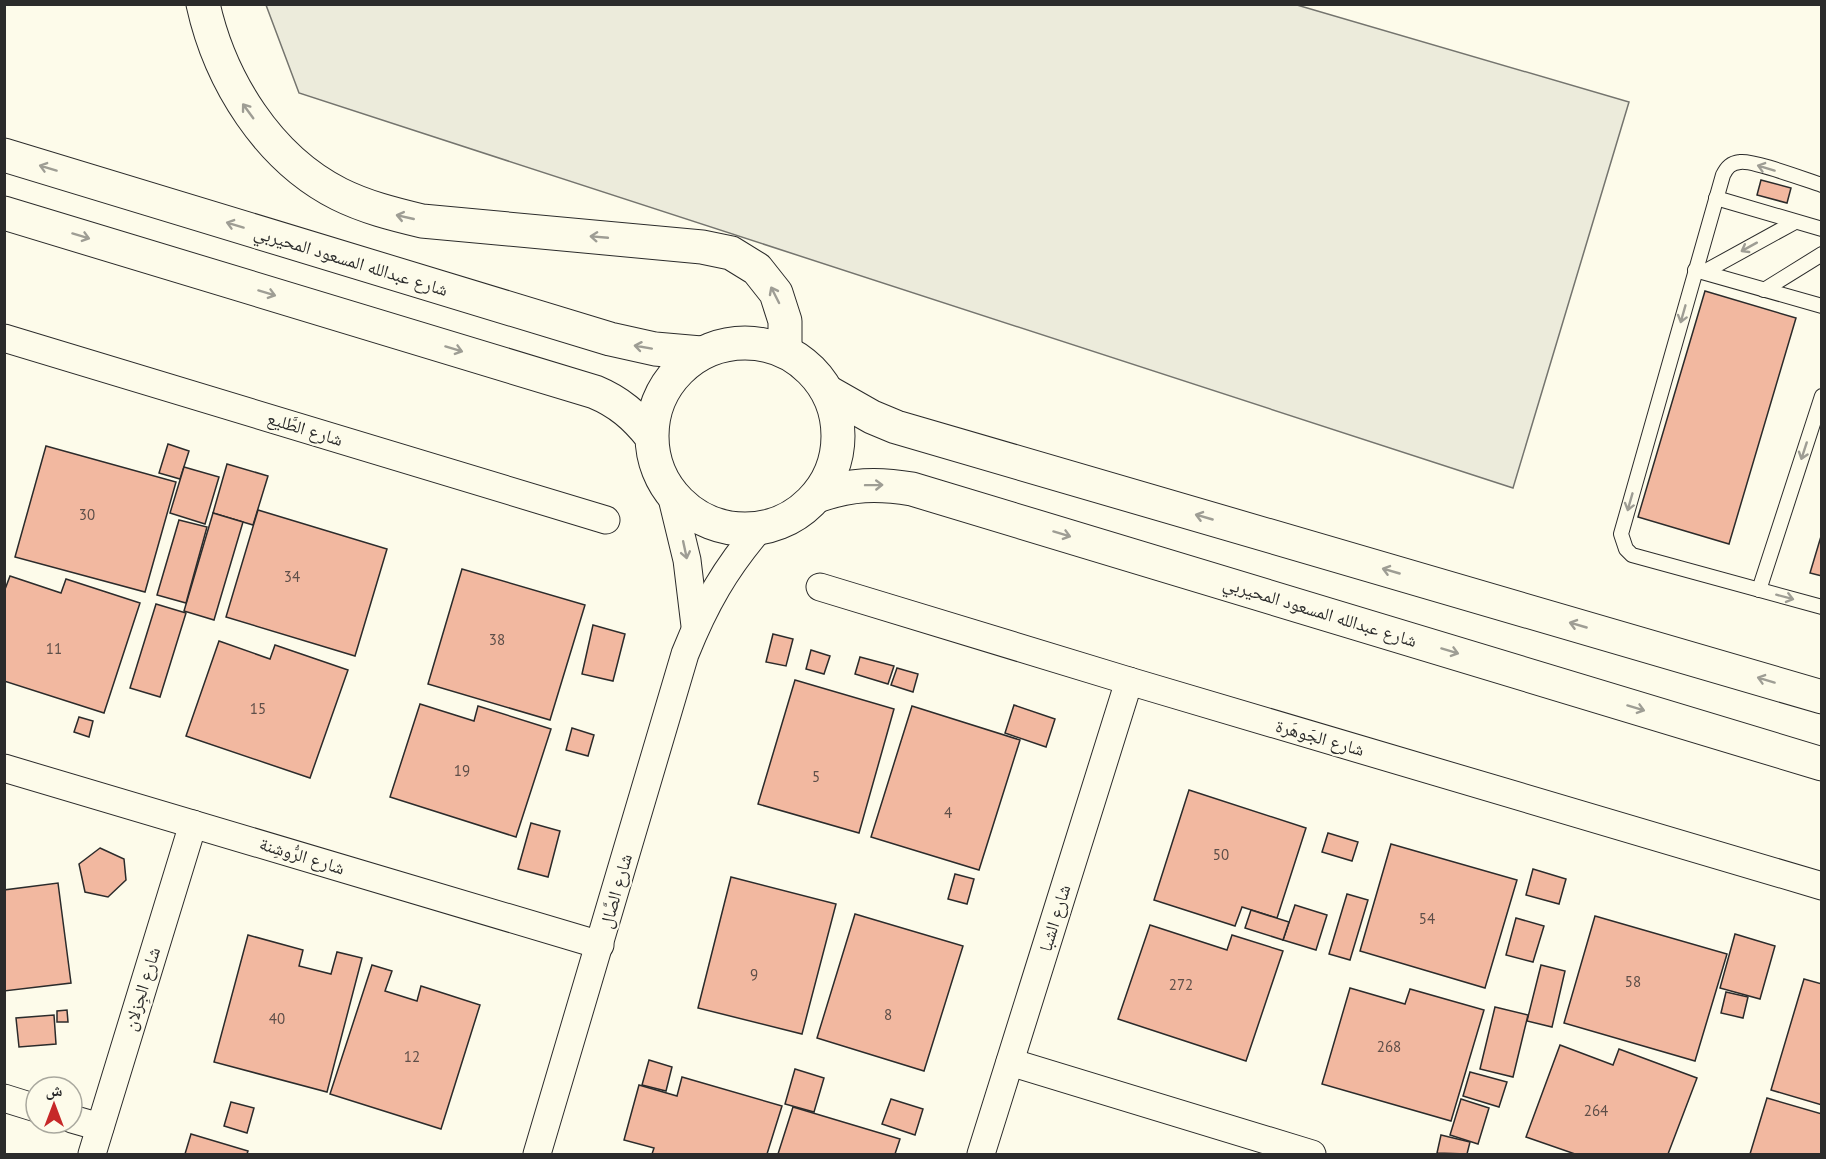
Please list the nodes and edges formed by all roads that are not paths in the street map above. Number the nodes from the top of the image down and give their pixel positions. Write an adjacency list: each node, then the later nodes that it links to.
1 (203, 4): 13 (main road, one-way to 1)
2 (4, 155): 14 (main road, شارع عبدالله المسعود المحيربي, one-way to 2)
3 (1821, 185): 4 (lane, one-way to 4)
4 (1716, 198): 6 (lane); 9 (lane)
5 (4, 213): 17 (main road, one-way to 17)
6 (1795, 222): 7 (lane); 9 (lane, one-way to 9)
7 (1821, 230)
8 (1821, 254): 10 (lane)
9 (1700, 271): 10 (lane); 23 (lane, one-way to 23)
10 (1764, 290): 11 (lane)
11 (1821, 306)
12 (4, 338): 20 (street, شارع الطَّليع)
13 (785, 351): 14 (main road); 15 (main road)
14 (701, 353): 17 (main road)
15 (828, 392): 19 (main road); 27 (main road, one-way to 15)
16 (1821, 396): 23 (lane, one-way to 23)
17 (651, 436): 18 (main road)
18 (671, 494): 21 (main road); 25 (street, شارع الصَّال, one-way to 25)
19 (817, 496): 21 (main road); 28 (main road, شارع عبدالله المسعود المحيربي, one-way to 28)
20 (606, 520)
21 (760, 528): 25 (street, شارع الصَّال)
22 (820, 587): 26 (street, شارع الجَوهَرة)
23 (1759, 590): 24 (lane, one-way to 24)
24 (1821, 607)
25 (696, 627): 32 (street, شارع الصَّال)
26 (1129, 681): 31 (street, شارع الجَوهَرة); 33 (street, شارع الشبا)
27 (1821, 697)
28 (1821, 764)
29 (4, 768): 30 (street, شارع الرُّوشِنة)
30 (193, 824): 32 (street, شارع الرُّوشِنة); 37 (street, شارع الجِزلان)
31 (1821, 886)
32 (600, 945): 39 (street, شارع الصَّال)
33 (1010, 1062): 40 (street, شارع الشبا); 41 (street)
34 (4, 1098): 35 (street)
35 (24, 1104)
36 (84, 1122): 37 (street)
37 (100, 1127): 38 (street, شارع الجِزلان)
38 (92, 1155)
39 (537, 1155)
40 (981, 1155)
41 (1312, 1155)

